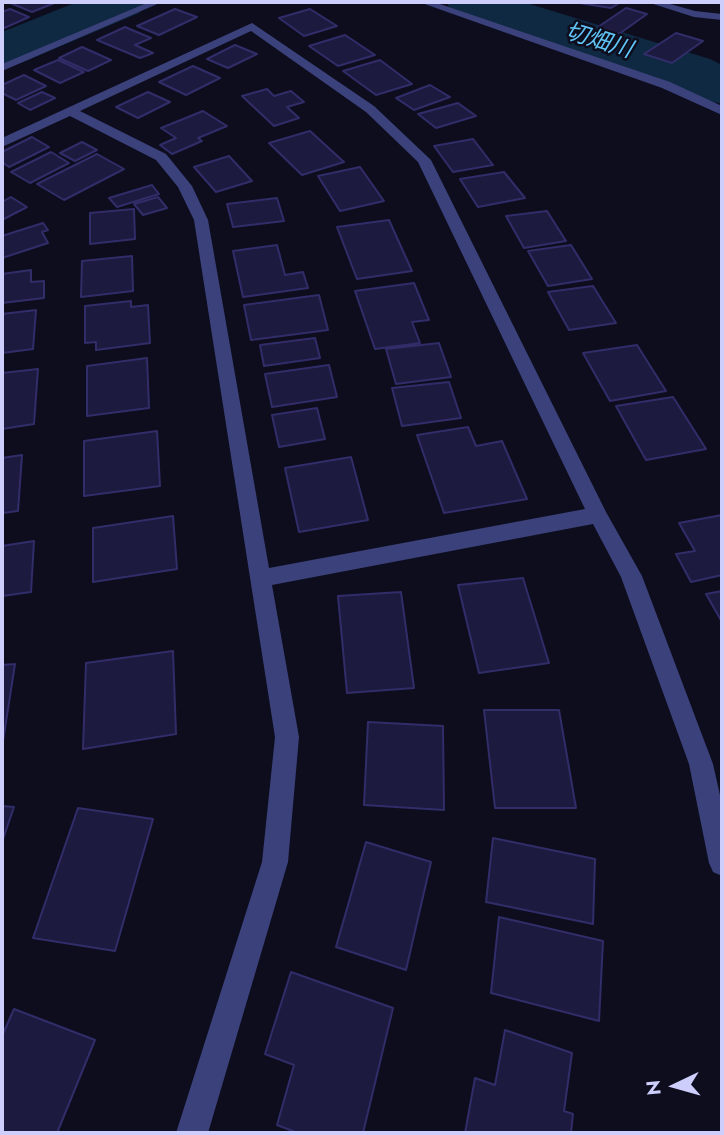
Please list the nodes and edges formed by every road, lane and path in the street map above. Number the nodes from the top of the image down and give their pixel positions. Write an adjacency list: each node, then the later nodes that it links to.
1 (157, 2): 6 (street)
2 (424, 2): 8 (street)
3 (652, 2): 5 (street)
4 (717, 2): 5 (street)
5 (722, 15)
6 (2, 68)
7 (69, 111): 9 (street); 10 (street); 11 (street)
8 (722, 111)
9 (2, 143)
10 (598, 515): 11 (street); 12 (street)
11 (261, 578): 13 (street)
12 (722, 863)
13 (192, 1133)

